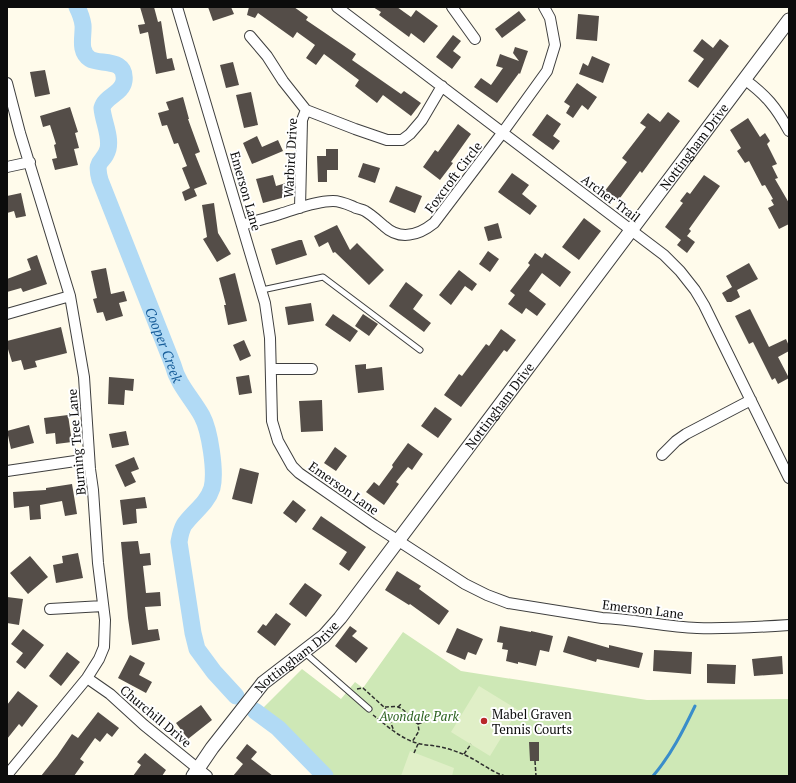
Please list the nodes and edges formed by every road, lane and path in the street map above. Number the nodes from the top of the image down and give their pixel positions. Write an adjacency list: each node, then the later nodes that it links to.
1 (177, 7): 17 (street, Emerson Lane)
2 (337, 7): 10 (street, Archer Trail)
3 (452, 7): 7 (street)
4 (544, 7): 13 (street, Foxcroft Circle)
5 (789, 20): 8 (street, Nottingham Drive)
6 (250, 36): 11 (street, Warbird Drive)
7 (476, 39)
8 (744, 80): 12 (street); 18 (street, Nottingham Drive)
9 (7, 83): 14 (street, Burning Tree Lane)
10 (442, 86): 11 (street, Warbird Drive); 13 (street, Archer Trail)
11 (306, 110): 16 (street, Warbird Drive)
12 (789, 130)
13 (503, 132): 16 (street, Foxcroft Circle); 18 (street, Archer Trail)
14 (30, 162): 15 (street); 20 (street, Burning Tree Lane)
15 (7, 167)
16 (300, 208): 17 (street, Foxcroft Circle)
17 (242, 225): 19 (street, Emerson Lane)
18 (631, 230): 25 (street, Archer Trail); 30 (street, Nottingham Drive)
19 (262, 290): 22 (lane); 23 (street, Emerson Lane)
20 (70, 296): 21 (street); 27 (street, Burning Tree Lane)
21 (7, 314)
22 (420, 350)
23 (271, 369): 24 (street); 30 (street, Emerson Lane)
24 (312, 369)
25 (750, 400): 26 (street); 29 (street, Archer Trail)
26 (662, 455)
27 (89, 459): 28 (street); 31 (street, Burning Tree Lane)
28 (7, 471)
29 (789, 478)
30 (398, 540): 33 (street, Emerson Lane); 34 (street, Nottingham Drive)
31 (103, 606): 32 (street); 35 (street, Burning Tree Lane)
32 (50, 609)
33 (789, 625)
34 (304, 652): 39 (lane); 49 (street, Nottingham Drive)
35 (87, 678): 49 (street, Churchill Drive); 50 (street, Burning Tree Lane)
36 (402, 703): 37 (path)
37 (398, 707): 38 (path); 42 (path)
38 (384, 708)
39 (369, 709)
40 (372, 715): 43 (path)
41 (428, 720): 42 (path)
42 (418, 724): 43 (path)
43 (412, 742): 44 (path)
44 (418, 744): 46 (path); 47 (path)
45 (471, 744): 47 (path)
46 (414, 753)
47 (464, 754): 51 (path)
48 (535, 761): 52 (path)
49 (200, 774)
50 (7, 775)
51 (505, 776)
52 (536, 776)

